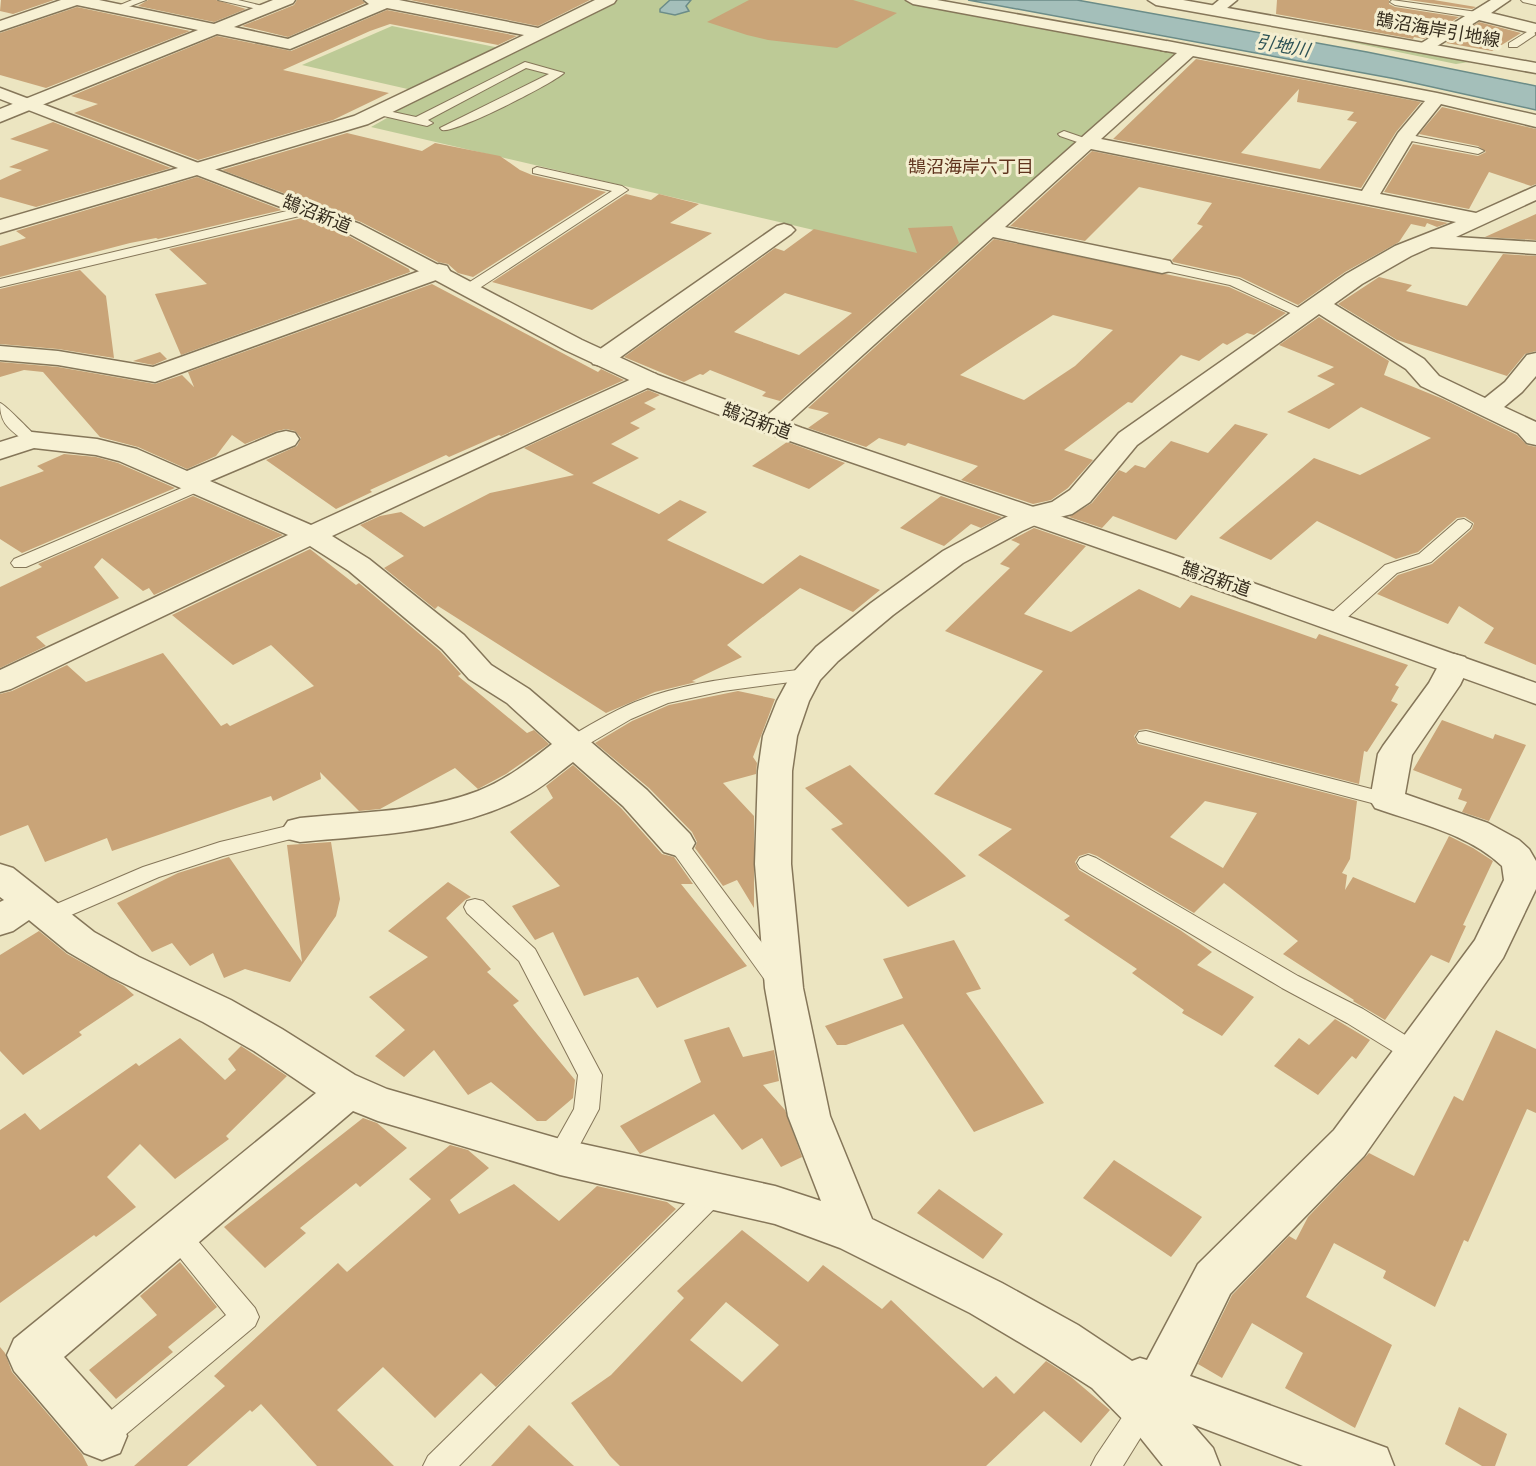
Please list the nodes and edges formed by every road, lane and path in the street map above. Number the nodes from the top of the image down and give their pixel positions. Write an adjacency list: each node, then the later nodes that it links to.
1 (141, 0): 13 (lane)
2 (223, 0): 14 (lane)
3 (287, 0): 14 (street)
4 (608, 0): 20 (street)
5 (913, 0): 22 (street)
6 (1156, 0): 15 (street, 鵠沼海岸引地線)
7 (1229, 0): 15 (street)
8 (1502, 0): 16 (street)
9 (1526, 0): 12 (lane)
10 (383, 1): 18 (street); 20 (street)
11 (1395, 2): 16 (lane)
12 (1536, 2)
13 (118, 8): 17 (street); 18 (street)
14 (266, 8): 18 (street)
15 (1215, 10): 23 (street, 鵠沼海岸引地線)
16 (1477, 15): 19 (street); 23 (street)
17 (0, 26)
18 (216, 28): 28 (street)
19 (1531, 28): 21 (lane)
20 (541, 33): 29 (street)
21 (1513, 45)
22 (1166, 46): 24 (street)
23 (1423, 47): 25 (street, 鵠沼海岸引地線)
24 (1190, 50): 27 (street); 35 (street)
25 (1536, 68)
26 (0, 93): 28 (street, 鵠沼新道)
27 (1437, 98): 32 (street); 34 (street)
28 (30, 104): 30 (street); 37 (street, 鵠沼新道)
29 (379, 112): 31 (lane); 37 (street)
30 (0, 116)
31 (417, 121): 31 (lane)
32 (1536, 121)
33 (1064, 134): 35 (lane)
34 (1405, 137): 36 (lane); 40 (street)
35 (1086, 142): 40 (street); 45 (street)
36 (1478, 151)
37 (200, 168): 41 (street, 鵠沼新道); 43 (street)
38 (537, 171): 51 (lane)
39 (1536, 192): 42 (street)
40 (1367, 198): 42 (street)
41 (308, 210): 49 (street, 鵠沼新道); 50 (lane)
42 (1479, 220): 46 (street)
43 (0, 227)
44 (784, 230): 54 (street)
45 (988, 230): 48 (street); 60 (street)
46 (1425, 242): 47 (street); 52 (street)
47 (1536, 249)
48 (1161, 266): 52 (lane)
49 (439, 271): 51 (street, 鵠沼新道); 53 (street)
50 (0, 283)
51 (470, 288): 54 (street, 鵠沼新道)
52 (1311, 309): 59 (street); 66 (street)
53 (0, 353)
54 (602, 359): 56 (street, 鵠沼新道)
55 (1536, 360): 57 (street)
56 (647, 379): 60 (street, 鵠沼新道); 68 (street)
57 (1526, 388): 59 (street)
58 (0, 407): 63 (lane)
59 (1485, 408): 61 (street)
60 (770, 426): 66 (street, 鵠沼新道)
61 (1536, 437)
62 (286, 439): 65 (street)
63 (32, 440): 64 (street); 65 (street)
64 (0, 451)
65 (192, 484): 68 (street); 69 (lane)
66 (1034, 515): 70 (street, 鵠沼新道); 72 (street)
67 (1464, 524): 70 (lane)
68 (311, 535): 73 (street); 76 (street)
69 (20, 564)
70 (1334, 621): 71 (street, 鵠沼新道)
71 (1454, 664): 74 (street, 鵠沼新道); 77 (street)
72 (807, 675): 76 (lane); 83 (street)
73 (0, 682)
74 (1536, 694)
75 (1146, 737): 77 (lane)
76 (573, 744): 78 (street); 79 (street)
77 (1387, 800): 84 (street)
78 (300, 830): 81 (lane)
79 (677, 843): 83 (lane)
80 (1089, 863): 84 (lane)
81 (19, 904): 85 (street)
82 (475, 907): 86 (lane)
83 (784, 988): 88 (street)
84 (1415, 1053): 90 (street)
85 (349, 1090): 86 (street); 89 (street)
86 (560, 1157): 87 (street)
87 (714, 1192): 88 (street); 92 (lane)
88 (855, 1233): 90 (street)
89 (177, 1235): 91 (lane); 91 (street)
90 (1152, 1398): 93 (lane); 94 (street); 95 (street)
91 (102, 1436)
92 (438, 1466)
93 (1106, 1466)
94 (1195, 1466)
95 (1370, 1466)

